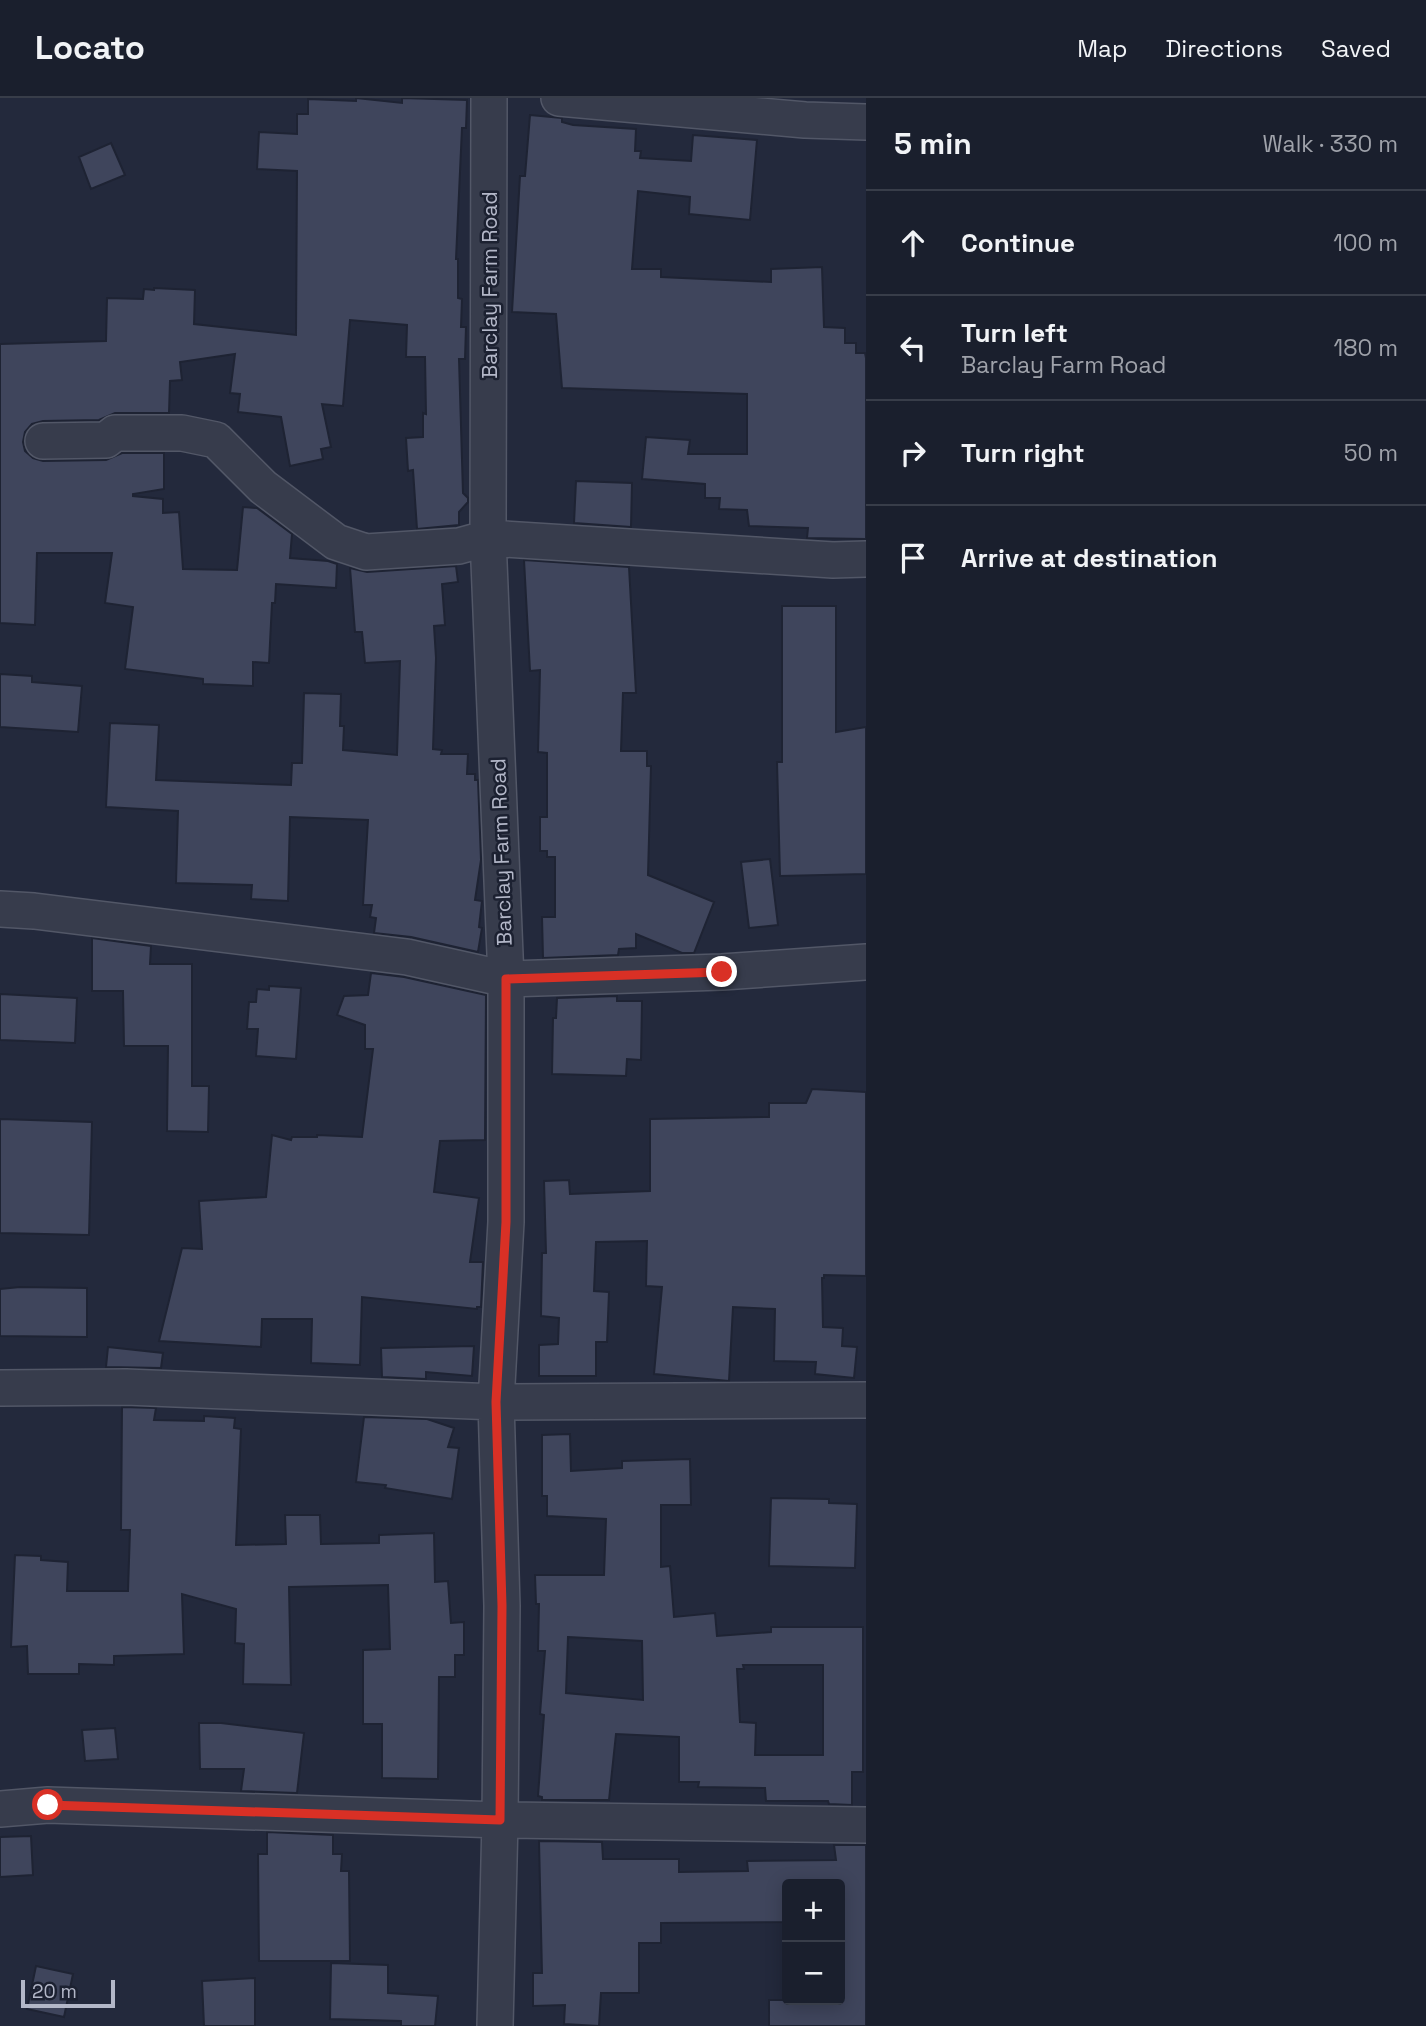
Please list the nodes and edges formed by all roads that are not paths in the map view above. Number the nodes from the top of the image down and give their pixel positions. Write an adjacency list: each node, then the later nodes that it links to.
1 (489, 98): 5 (street, Barclay Farm Road)
2 (559, 98): 3 (street)
3 (866, 122)
4 (43, 442): 5 (street)
5 (488, 538): 6 (street); 9 (street, Barclay Farm Road)
6 (866, 559)
7 (0, 909): 9 (street)
8 (866, 962): 9 (street)
9 (506, 979): 12 (street, Barclay Farm Road)
10 (0, 1388): 12 (street)
11 (866, 1400): 12 (street)
12 (496, 1402): 14 (street, Barclay Farm Road)
13 (0, 1809): 14 (street)
14 (500, 1820): 15 (street); 16 (street, Barclay Farm Road)
15 (866, 1825)
16 (495, 2026)

